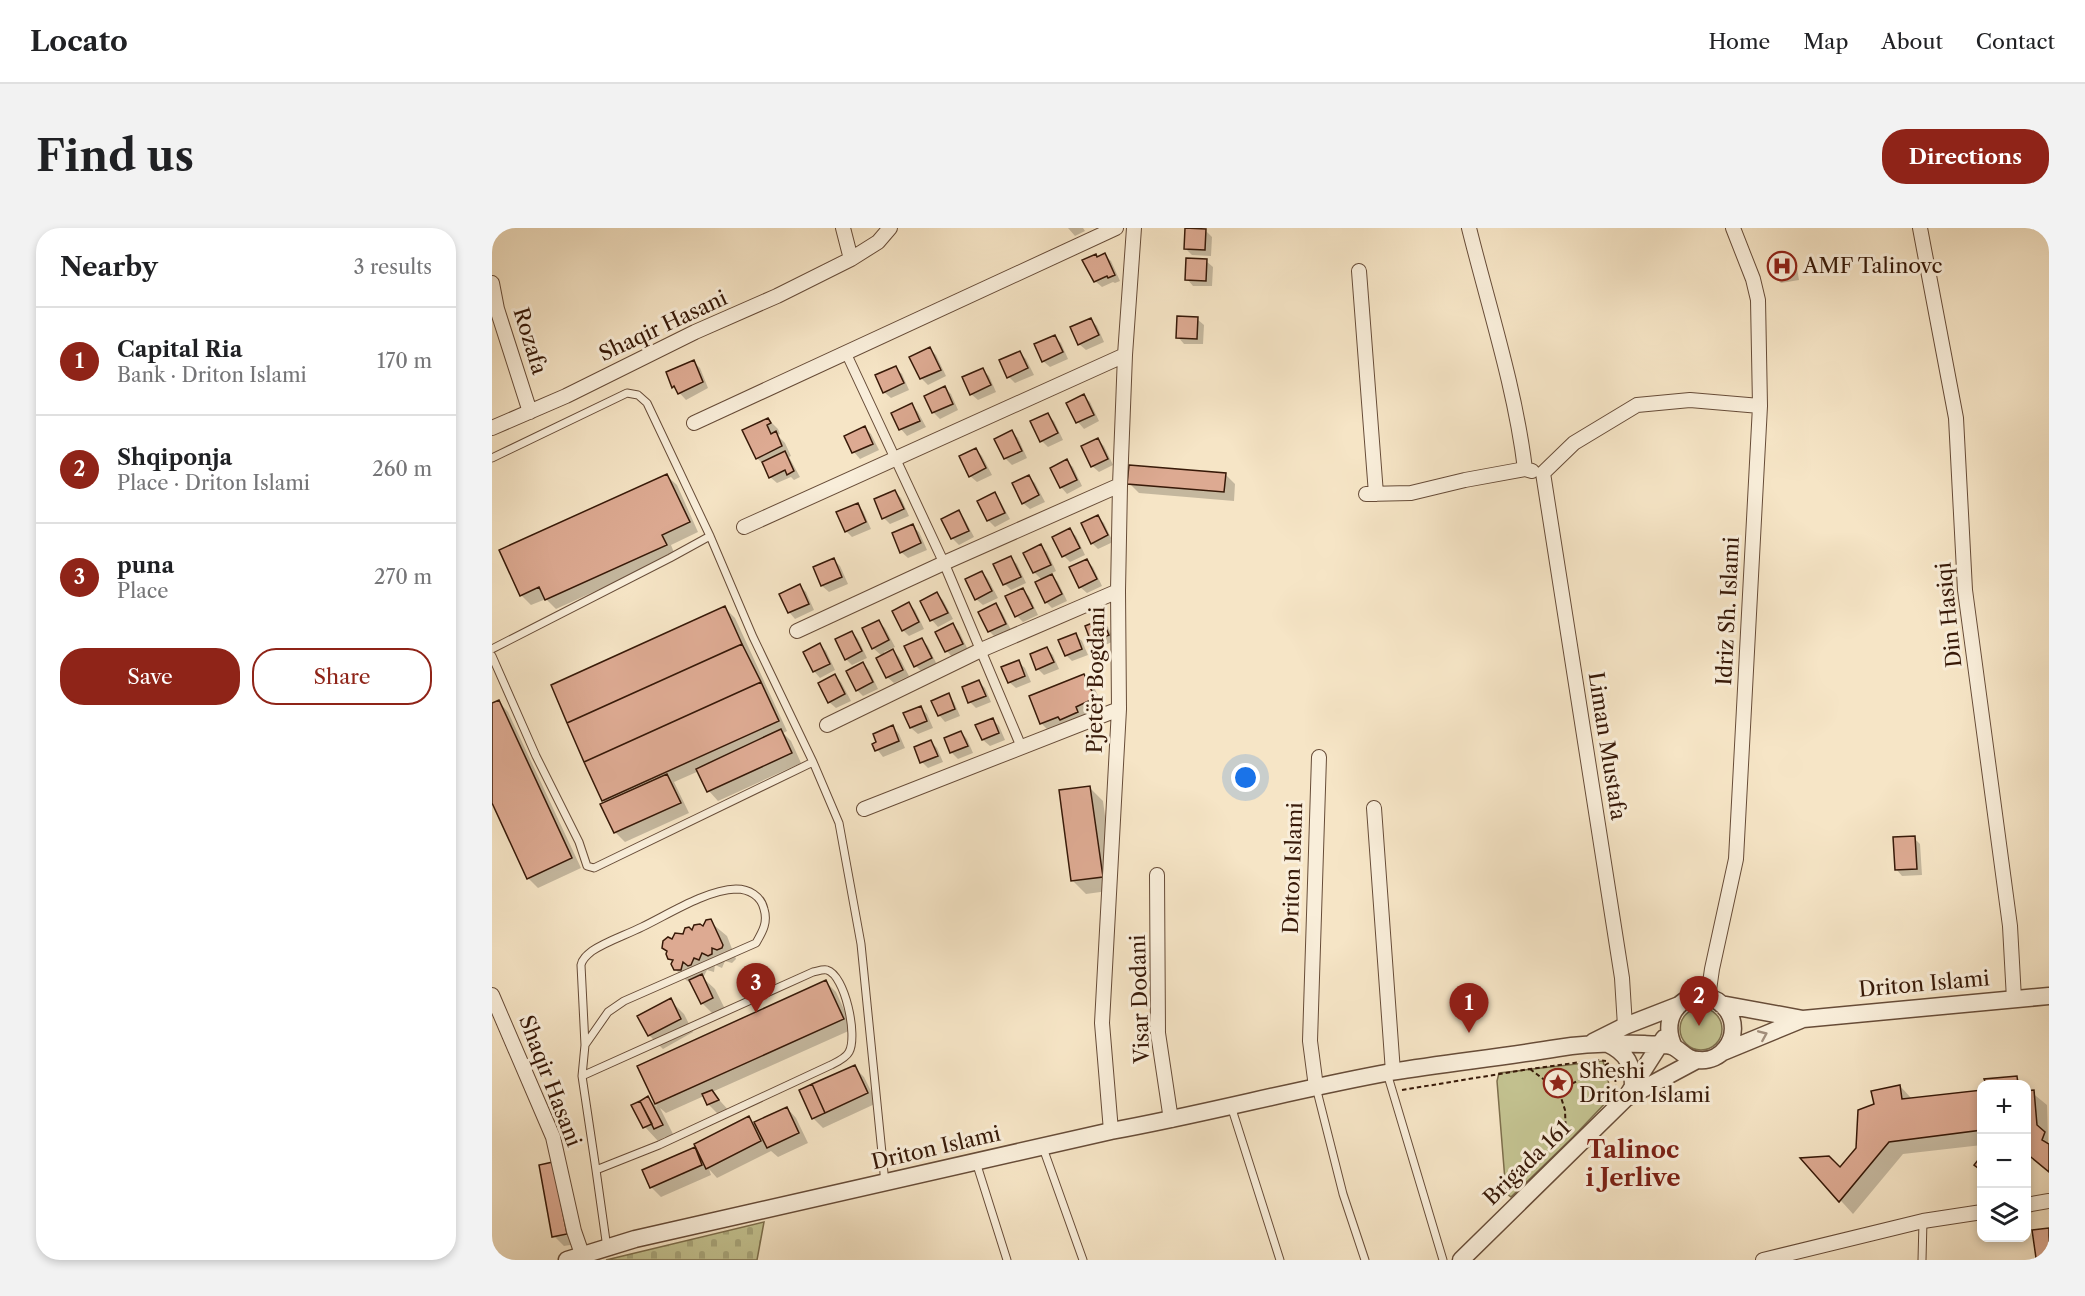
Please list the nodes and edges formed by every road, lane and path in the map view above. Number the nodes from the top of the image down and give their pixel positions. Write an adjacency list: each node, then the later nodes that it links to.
1 (843, 228): 8 (street)
2 (890, 228): 8 (street, Shaqir Hasani)
3 (1116, 228): 11 (street)
4 (1134, 228): 12 (street, Pjetër Bogdani)
5 (1469, 228): 19 (street)
6 (1733, 228): 13 (street, Idriz Sh. Islami)
7 (1920, 228): 40 (street, Din Hasiqi)
8 (851, 259): 14 (street, Shaqir Hasani)
9 (1359, 271): 19 (street)
10 (492, 283): 14 (street, Rozafa)
11 (846, 353): 15 (street); 18 (street)
12 (1125, 355): 18 (street); 21 (street, Pjetër Bogdani)
13 (1760, 406): 20 (street); 41 (street, Idriz Sh. Islami)
14 (530, 412): 16 (street, Shaqir Hasani)
15 (694, 423)
16 (492, 428)
17 (492, 458): 23 (lane)
18 (893, 458): 22 (street); 24 (street)
19 (1525, 470): 20 (street)
20 (1544, 473): 44 (street, Liman Mustafa)
21 (1120, 485): 24 (street); 25 (street, Pjetër Bogdani)
22 (744, 527)
23 (710, 536): 27 (lane); 34 (lane)
24 (944, 563): 26 (street); 28 (street)
25 (1118, 591): 28 (street); 30 (street, Pjetër Bogdani)
26 (797, 632)
27 (492, 649)
28 (981, 650): 31 (street); 32 (street)
29 (492, 656): 34 (lane)
30 (1119, 708): 32 (street); 60 (street, Pjetër Bogdani)
31 (827, 724)
32 (1021, 746): 36 (street)
33 (1319, 757): 54 (street, Driton Islami)
34 (813, 762): 65 (lane)
35 (1374, 808): 52 (street)
36 (864, 809)
37 (1157, 875): 59 (street, Visar Dodani)
38 (492, 995): 71 (street, Shaqir Hasani)
39 (2049, 996): 40 (street, Driton Islami)
40 (2014, 999): 43 (street, Driton Islami)
41 (1714, 1000): 42 (street, Driton Islami); 43 (street, Driton Islami); 49 (street)
42 (1679, 1005): 44 (street, Driton Islami); 48 (street)
43 (1803, 1018): 49 (street, Driton Islami, one-way to 43)
44 (1625, 1026): 45 (street, Driton Islami)
45 (1589, 1044): 46 (street, Driton Islami); 52 (street, Driton Islami)
46 (1607, 1044): 48 (street, Driton Islami); 57 (street)
47 (585, 1045): 47 (lane); 53 (lane)
48 (1667, 1046): 50 (street, Driton Islami); 57 (street, Brigada 161)
49 (1723, 1052): 50 (street, Driton Islami)
50 (1697, 1060): 57 (street, Brigada 161)
51 (1530, 1069): 55 (path); 56 (path); 56 (path)
52 (1390, 1073): 54 (street, Driton Islami); 77 (lane)
53 (582, 1076): 64 (lane); 64 (lane)
54 (1316, 1087): 58 (street, Driton Islami); 76 (lane)
55 (1396, 1091)
56 (1558, 1091): 62 (path)
57 (1629, 1092): 62 (street, Brigada 161)
58 (1231, 1106): 59 (street, Driton Islami); 75 (lane)
59 (1171, 1120): 60 (street, Driton Islami)
60 (1111, 1131): 61 (street, Driton Islami)
61 (1043, 1148): 63 (street, Driton Islami); 74 (lane)
62 (1566, 1155): 72 (street, Brigada 161)
63 (976, 1162): 65 (street, Driton Islami); 73 (lane)
64 (596, 1170): 70 (lane)
65 (885, 1183): 70 (street, Driton Islami)
66 (2049, 1201): 67 (street)
67 (2031, 1204)
68 (1977, 1213): 69 (street)
69 (1923, 1221): 78 (street); 79 (lane)
70 (607, 1248): 71 (street, Driton Islami)
71 (574, 1257)
72 (1463, 1259)
73 (1007, 1260)
74 (1083, 1260)
75 (1280, 1260)
76 (1365, 1260)
77 (1443, 1260)
78 (1763, 1260)
79 (1922, 1260)

